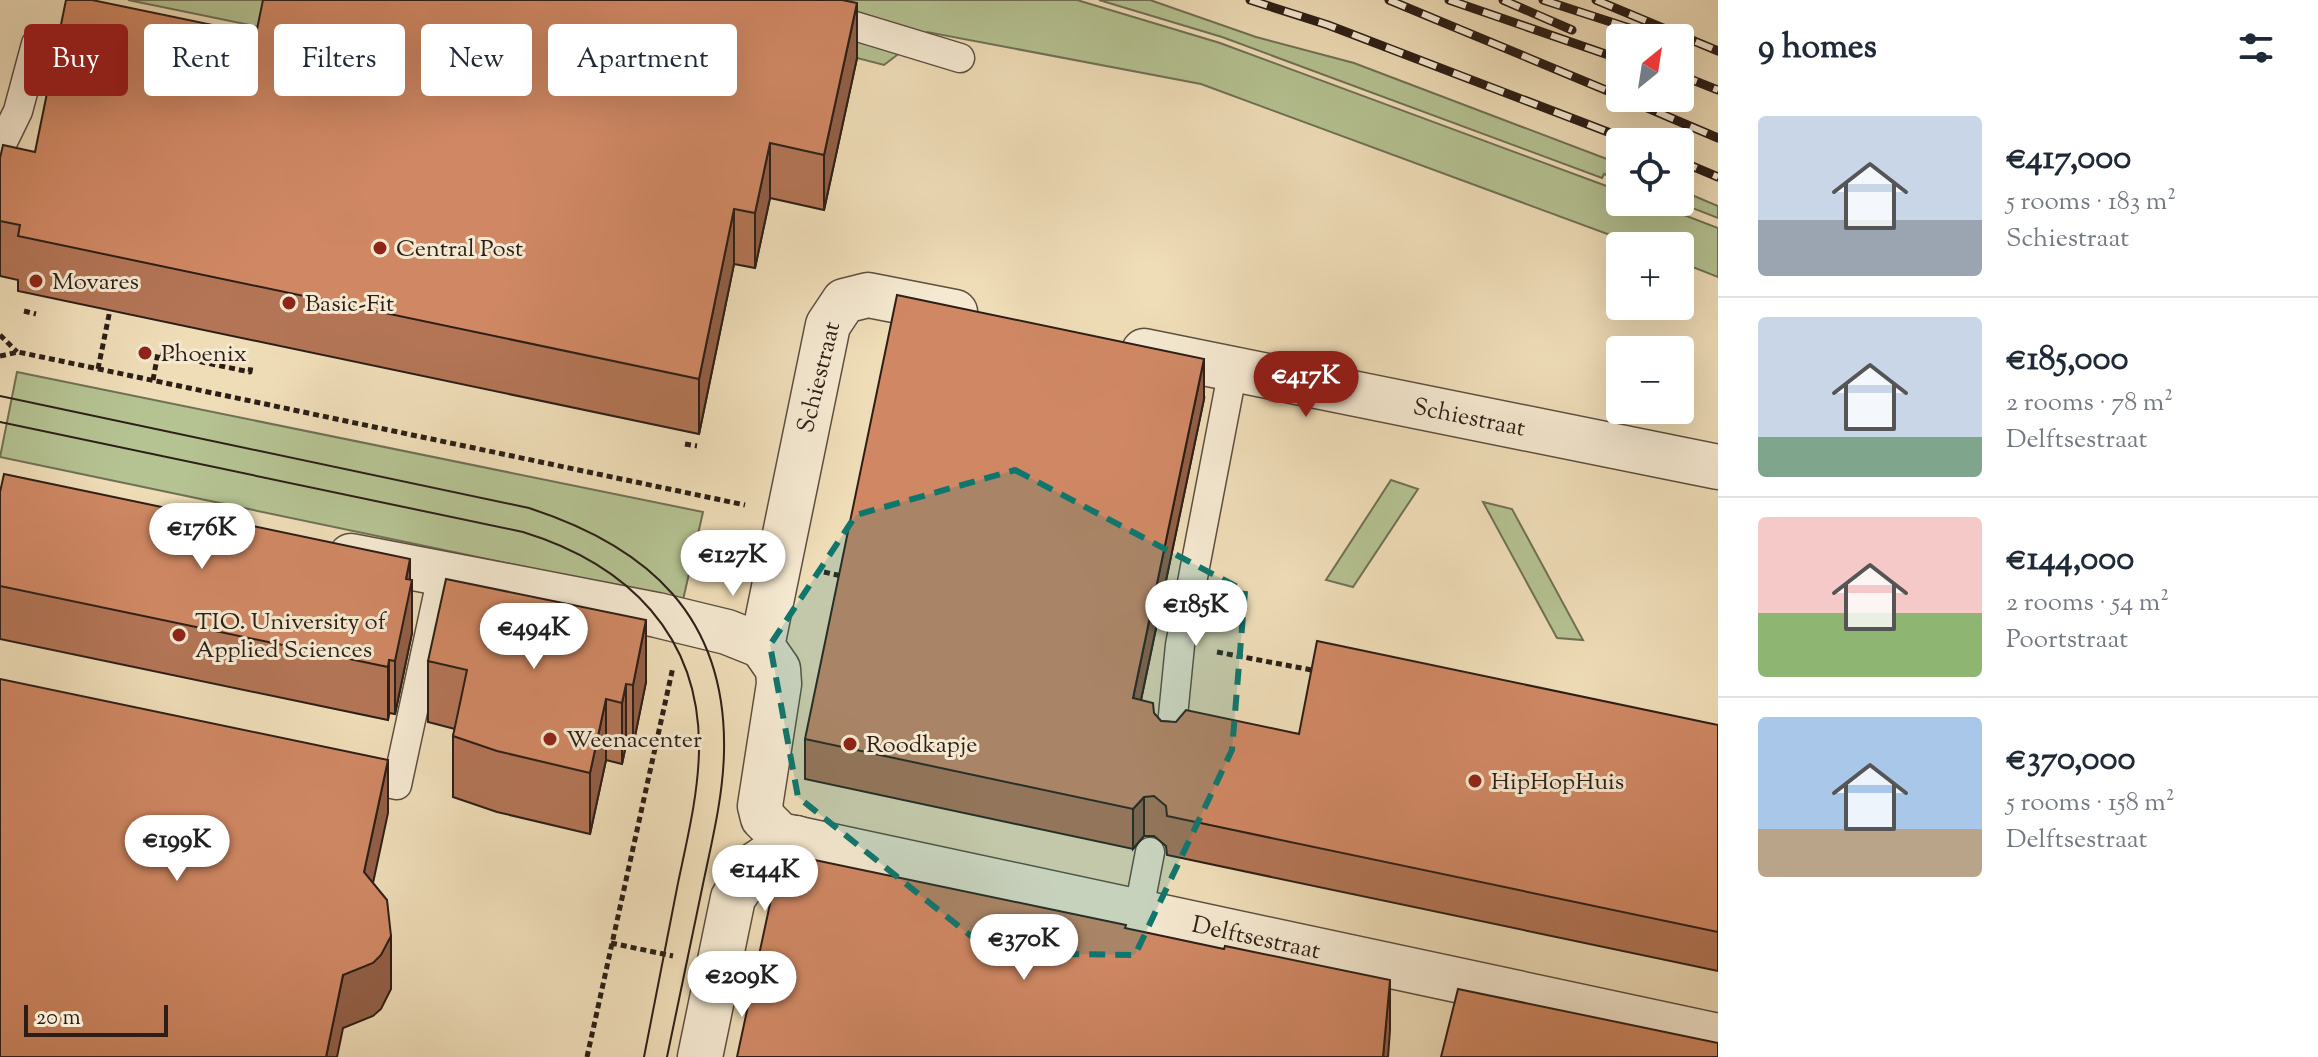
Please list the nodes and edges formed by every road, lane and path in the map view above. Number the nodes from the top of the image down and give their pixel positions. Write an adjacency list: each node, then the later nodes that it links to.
1 (769, 0): 2 (lane)
2 (960, 58)
3 (24, 88): 4 (lane)
4 (0, 148)
5 (110, 310): 14 (path)
6 (24, 311): 7 (path)
7 (36, 314)
8 (999, 321): 21 (street, Schiestraat)
9 (0, 335): 11 (path)
10 (1106, 343): 15 (street, Schiestraat)
11 (18, 352): 12 (path); 14 (path)
12 (0, 356)
13 (251, 366): 16 (path)
14 (98, 369): 16 (path)
15 (1233, 369): 19 (street, Schiestraat); 23 (lane)
16 (153, 380): 21 (path)
17 (685, 444): 18 (path)
18 (697, 446)
19 (1718, 467)
20 (305, 547): 22 (street)
21 (778, 563): 24 (street, Schiestraat)
22 (442, 576): 24 (street); 28 (lane)
23 (1180, 645): 26 (path); 27 (lane)
24 (762, 646): 29 (street)
25 (673, 664): 32 (path)
26 (1318, 672)
27 (1170, 746)
28 (321, 769)
29 (796, 838): 31 (street, Delftsestraat); 33 (street)
30 (1150, 852): 31 (lane)
31 (1139, 909): 34 (street, Delftsestraat)
32 (611, 943): 33 (path); 35 (path)
33 (718, 968): 36 (street)
34 (1718, 1036)
35 (587, 1057)
36 (700, 1057)

